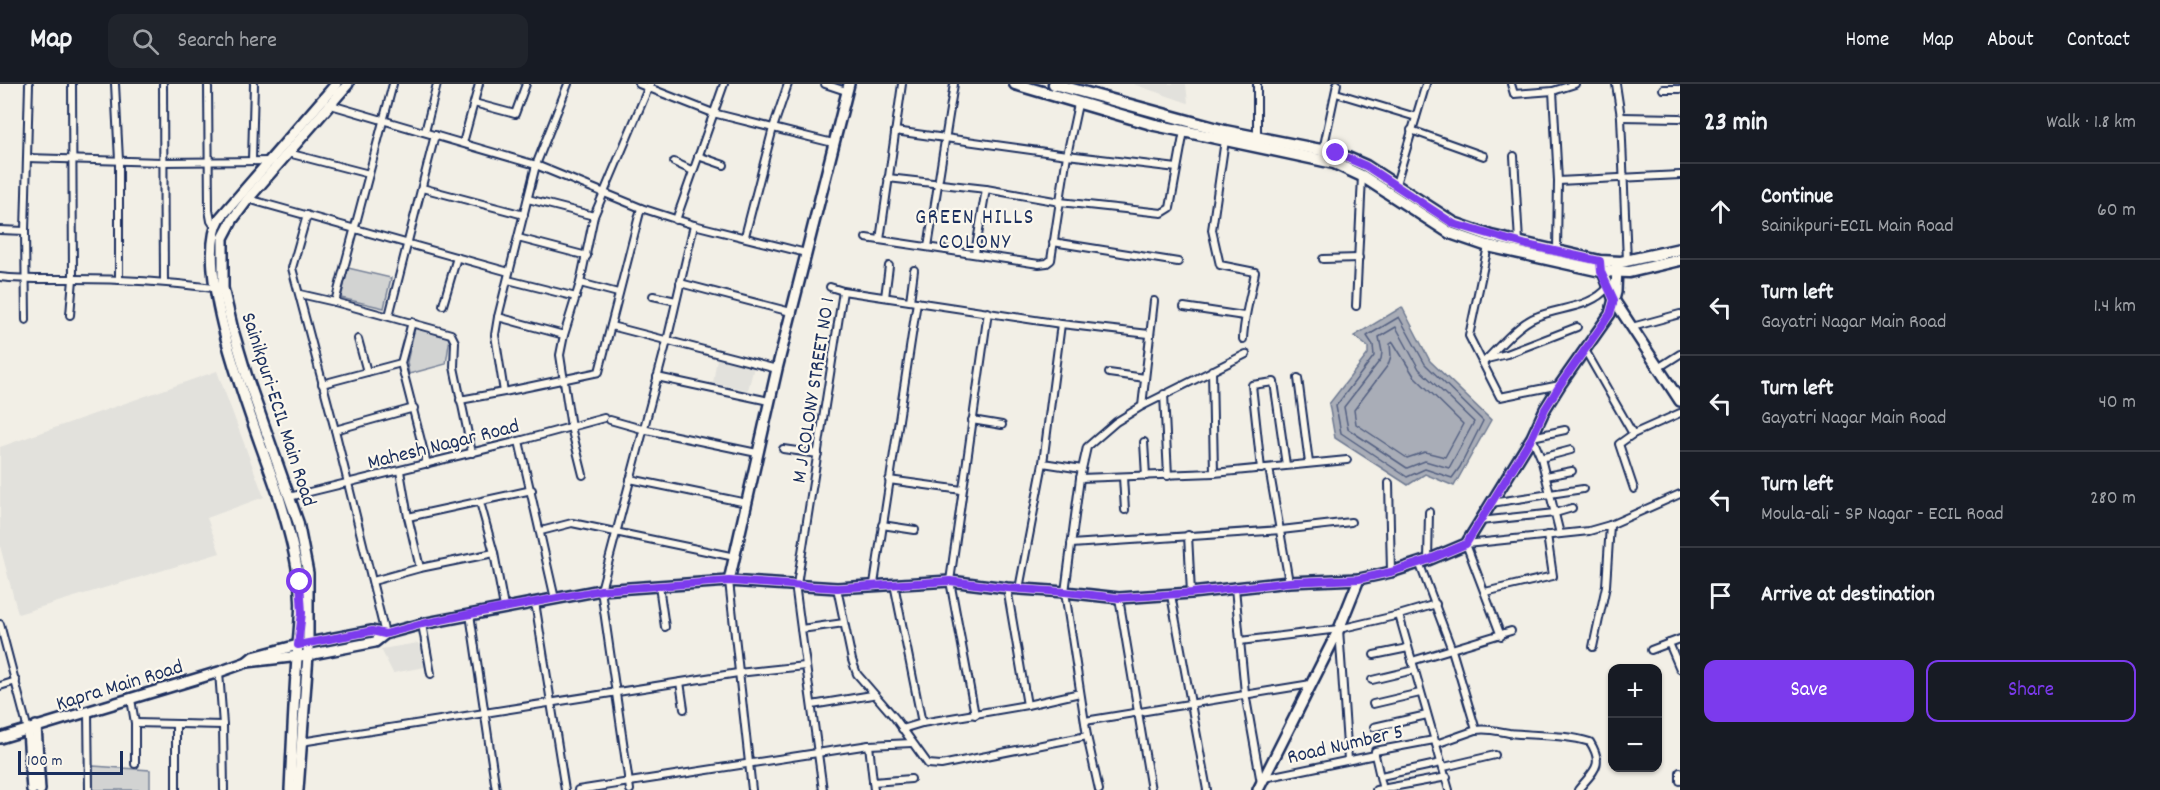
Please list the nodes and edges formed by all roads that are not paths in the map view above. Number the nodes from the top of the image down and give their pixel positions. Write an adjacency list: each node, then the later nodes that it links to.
1 (29, 84): 60 (street)
2 (72, 84): 61 (street)
3 (115, 84): 62 (street)
4 (163, 84): 64 (street)
5 (208, 84): 65 (street)
6 (254, 84): 63 (street)
7 (336, 84): 29 (street, Sainikpuri-ECIL Main Road)
8 (348, 84): 37 (street, Sainikpuri-ECIL Main Road)
9 (393, 84): 42 (street)
10 (437, 84): 47 (street)
11 (479, 84): 35 (street)
12 (526, 84): 35 (street)
13 (568, 84): 68 (street)
14 (639, 84): 28 (street)
15 (724, 84): 38 (street)
16 (788, 84): 43 (street)
17 (825, 84): 30 (street)
18 (902, 84): 45 (street)
19 (954, 84): 49 (street)
20 (1015, 84): 36 (main road)
21 (1054, 84): 50 (main road)
22 (1257, 84): 50 (street)
23 (1337, 84): 34 (street)
24 (1426, 84): 39 (street)
25 (1511, 84): 33 (street)
26 (1575, 84): 33 (street)
27 (1617, 84): 40 (street)
28 (650, 86): 38 (street); 82 (street)
29 (330, 88): 66 (street, Sainikpuri-ECIL Main Road)
30 (848, 88): 53 (street)
31 (1663, 89): 32 (street)
32 (1680, 89)
33 (1553, 91): 77 (street)
34 (1336, 93): 39 (street); 54 (street)
35 (474, 103): 52 (street)
36 (1078, 104): 46 (main road); 56 (street)
37 (331, 105): 42 (street); 55 (street, Sainikpuri-ECIL Main Road)
38 (713, 113): 43 (street); 57 (street)
39 (1416, 117): 44 (street)
40 (1621, 117): 41 (street); 75 (street)
41 (1680, 118)
42 (385, 120): 47 (street); 72 (street)
43 (773, 128): 53 (street); 96 (street)
44 (1412, 130): 58 (street); 79 (street)
45 (895, 131): 49 (street); 76 (street)
46 (1184, 131): 51 (main road); 70 (street)
47 (425, 132): 48 (street)
48 (435, 135): 52 (street); 80 (street)
49 (945, 136): 56 (street); 78 (street)
50 (1257, 137): 54 (main road)
51 (1225, 140): 74 (main road); 150 (street)
52 (464, 143): 68 (street)
53 (833, 143): 107 (street)
54 (1323, 150): 79 (main road)
55 (288, 153): 66 (street, Sainikpuri-ECIL Main Road); 72 (street)
56 (1066, 155): 70 (street); 85 (street)
57 (698, 156): 69 (street); 71 (street)
58 (1484, 156)
59 (1514, 156): 102 (street)
60 (27, 158): 61 (street); 95 (street)
61 (72, 158): 62 (street); 121 (street)
62 (119, 160): 64 (street); 123 (street)
63 (252, 160): 65 (street); 66 (street)
64 (162, 161): 65 (street); 125 (street)
65 (209, 161): 92 (street)
66 (275, 161): 83 (street, Sainikpuri-ECIL Main Road); 92 (street, Sainikpuri-ECIL Main Road)
67 (674, 162): 71 (street)
68 (536, 165): 82 (street); 84 (street)
69 (724, 165)
70 (1177, 168): 85 (street)
71 (693, 171): 90 (street)
72 (369, 174): 93 (street)
73 (1680, 175): 75 (street)
74 (1362, 176): 104 (main road); 111 (street)
75 (1623, 177): 77 (street); 115 (street)
76 (888, 178): 78 (street); 99 (street)
77 (1558, 181): 106 (street)
78 (938, 183): 81 (street); 103 (street)
79 (1396, 184): 102 (main road)
80 (422, 188): 87 (street); 101 (street)
81 (986, 189): 85 (street); 108 (street)
82 (604, 191): 86 (street); 89 (street)
83 (248, 199): 88 (street); 230 (street, Sainikpuri-ECIL Main Road)
84 (528, 200): 87 (street); 89 (street)
85 (1060, 202): 100 (street)
86 (641, 208): 90 (street); 132 (street)
87 (524, 214): 97 (street)
88 (306, 216): 93 (street); 133 (street)
89 (594, 216): 109 (street)
90 (676, 220): 91 (street)
91 (694, 225): 96 (street); 127 (street)
92 (215, 227): 130 (street, Sainikpuri-ECIL Main Road)
93 (354, 228): 101 (street); 141 (street)
94 (0, 230): 95 (street)
95 (25, 231): 122 (street)
96 (745, 236): 107 (street)
97 (518, 238): 109 (street); 119 (street)
98 (866, 238): 99 (street)
99 (880, 240): 103 (street)
100 (1053, 242): 108 (street); 114 (street)
101 (408, 243): 110 (street); 149 (street)
102 (1519, 243): 106 (main road)
103 (928, 246): 108 (street)
104 (1488, 246): 117 (main road); 166 (street)
105 (1680, 249): 115 (main road)
106 (1557, 252): 117 (main road)
107 (806, 253): 145 (street)
108 (975, 253)
109 (586, 256): 126 (street)
110 (457, 257): 119 (street); 142 (street)
111 (1359, 258): 112 (street); 143 (street)
112 (1323, 259)
113 (1680, 260): 115 (main road)
114 (1178, 262)
115 (1620, 265): 117 (main road); 137 (street)
116 (889, 266): 136 (street)
117 (1601, 266): 129 (street)
118 (914, 270): 139 (street)
119 (509, 272): 124 (street)
120 (0, 277): 122 (street)
121 (73, 279): 122 (street); 123 (street); 148 (street)
122 (27, 280): 152 (street)
123 (119, 280): 125 (street)
124 (508, 280): 135 (street); 151 (street)
125 (164, 282): 130 (street)
126 (580, 283): 132 (street); 135 (street)
127 (680, 283): 138 (street); 145 (street)
128 (830, 287): 131 (street)
129 (1608, 287): 137 (street); 166 (street)
130 (214, 288): 295 (street, Sainikpuri-ECIL Main Road)
131 (843, 291): 136 (street, M J COLONY STREET NO 1); 201 (street, M J COLONY STREET NO 1)
132 (618, 293): 155 (street)
133 (300, 294): 141 (street); 177 (street)
134 (653, 296): 138 (street)
135 (576, 297): 159 (street)
136 (885, 297): 139 (street, M J COLONY STREET NO 1)
137 (1614, 300): 157 (street); 163 (street)
138 (676, 301): 162 (street)
139 (914, 301): 146 (street, M J COLONY STREET NO 1); 221 (street)
140 (1154, 301): 158 (street)
141 (335, 302): 149 (street)
142 (443, 305)
143 (1356, 306)
144 (1184, 307): 150 (street)
145 (791, 312): 169 (street)
146 (988, 312): 154 (street, M J COLONY STREET NO 1); 187 (street)
147 (1680, 314): 157 (street)
148 (70, 315)
149 (389, 316): 153 (street)
150 (1244, 316): 161 (street)
151 (498, 317): 159 (street); 179 (street)
152 (26, 320)
153 (412, 322): 167 (street); 181 (street)
154 (1061, 324): 158 (street, M J COLONY STREET NO 1); 204 (street)
155 (611, 326): 162 (street); 176 (street, Mahesh Nagar Road)
156 (1577, 327): 166 (street)
157 (1632, 327): 168 (street)
158 (1149, 334): 174 (street)
159 (564, 335): 176 (street)
160 (358, 339): 171 (street)
161 (1243, 339)
162 (667, 341): 169 (street); 173 (street)
163 (1585, 350): 178 (street); 193 (street)
164 (1246, 354): 170 (street)
165 (1680, 354): 168 (street)
166 (1484, 361): 178 (street)
167 (401, 363): 171 (street); 185 (street)
168 (1658, 368): 183 (street)
169 (777, 369): 182 (street)
170 (1212, 370): 180 (street); 213 (street)
171 (366, 372): 177 (street)
172 (1109, 373): 174 (street)
173 (657, 378): 182 (street); 191 (street)
174 (1145, 378): 184 (street)
175 (1298, 378): 205 (street)
176 (563, 379): 179 (street, Mahesh Nagar Road); 189 (street)
177 (322, 384): 190 (street)
178 (1560, 385): 194 (street)
179 (504, 392): 181 (street, Mahesh Nagar Road)
180 (1164, 394): 184 (street); 216 (street)
181 (460, 400): 199 (street)
182 (770, 401): 200 (street)
183 (1680, 401)
184 (1142, 406): 209 (street)
185 (414, 408): 190 (street); 206 (street)
186 (1680, 413): 193 (street)
187 (972, 420): 188 (street); 227 (street)
188 (1002, 425)
189 (571, 427): 191 (street, Mahesh Nagar Road); 195 (street, Mahesh Nagar Road); 214 (street)
190 (335, 429): 222 (street)
191 (642, 429): 200 (street, Mahesh Nagar Road); 220 (street)
192 (1565, 430): 194 (street)
193 (1633, 434): 225 (street)
194 (1532, 437): 202 (street); 233 (street)
195 (519, 441): 199 (street, Mahesh Nagar Road); 226 (street)
196 (1144, 442): 215 (street)
197 (783, 448): 201 (street)
198 (1571, 450): 202 (street)
199 (472, 453): 206 (street, Mahesh Nagar Road)
200 (757, 453): 232 (street)
201 (818, 454): 264 (street, M J COLONY STREET NO 1)
202 (1541, 458): 217 (street)
203 (1347, 460): 205 (street)
204 (1043, 463): 209 (street); 269 (street)
205 (1309, 463): 207 (street)
206 (427, 464): 211 (street, Mahesh Nagar Road)
207 (1286, 465): 208 (street); 210 (street)
208 (1269, 468): 210 (street); 244 (street)
209 (1082, 469): 219 (street)
210 (1261, 469): 213 (street)
211 (400, 471): 222 (street, Mahesh Nagar Road); 238 (street)
212 (1572, 471): 217 (street)
213 (1214, 473): 216 (street)
214 (583, 476)
215 (1146, 476): 216 (street); 218 (street)
216 (1168, 476)
217 (1546, 476): 228 (street)
218 (1123, 477): 219 (street); 235 (street)
219 (1080, 478): 250 (street)
220 (630, 479): 232 (street); 246 (street)
221 (889, 480): 227 (street); 241 (street)
222 (348, 482): 230 (street, Mahesh Nagar Road); 258 (street)
223 (1389, 483): 256 (street)
224 (1582, 489): 228 (street)
225 (1634, 489)
226 (531, 490): 231 (street); 245 (street)
227 (962, 490): 260 (street)
228 (1550, 494): 233 (street); 237 (street)
229 (1680, 494): 242 (street)
230 (289, 497): 293 (street, Sainikpuri-ECIL Main Road)
231 (480, 502): 238 (street); 252 (street)
232 (747, 503): 253 (street)
233 (1491, 503): 239 (street)
234 (1572, 508): 237 (street)
235 (1125, 510)
236 (1429, 512): 254 (street)
237 (1555, 513): 239 (street); 247 (street)
238 (408, 517): 255 (street)
239 (1480, 521): 251 (street)
240 (1351, 522): 244 (street)
241 (882, 525): 243 (street); 262 (street)
242 (1610, 525): 247 (street); 297 (street)
243 (915, 530)
244 (1281, 530): 248 (street); 261 (street)
245 (541, 531): 246 (street); 275 (street)
246 (616, 531): 253 (street); 270 (street)
247 (1560, 534): 249 (street)
248 (1188, 535): 250 (street); 273 (street)
249 (1547, 535): 251 (street); 272 (street)
250 (1071, 544): 271 (street)
251 (1466, 544): 254 (street); 272 (street)
252 (495, 553): 255 (street); 279 (street)
253 (735, 557): 259 (street)
254 (1424, 561): 256 (street); 278 (street)
255 (420, 568): 258 (street)
256 (1391, 572): 257 (street)
257 (1359, 579): 261 (street); 287 (street)
258 (373, 581): 289 (street)
259 (729, 581): 264 (street); 265 (street); 310 (street)
260 (950, 581): 263 (street); 267 (street); 332 (street)
261 (1290, 582): 268 (street)
262 (874, 584): 263 (street); 266 (street)
263 (894, 584): 336 (street)
264 (797, 585): 266 (street); 286 (street, M J COLONY STREET NO 1)
265 (659, 586): 270 (street); 285 (street)
266 (837, 588): 282 (street)
267 (1007, 588): 269 (street); 327 (street)
268 (1234, 588): 273 (street); 292 (street)
269 (1019, 589): 271 (street)
270 (601, 590): 275 (street); 317 (street)
271 (1065, 592): 276 (street); 318 (street)
272 (1485, 592): 290 (street)
273 (1191, 593): 274 (street)
274 (1171, 595): 276 (street); 323 (street)
275 (555, 598): 277 (street)
276 (1119, 598): 331 (street)
277 (535, 602): 279 (street); 324 (street)
278 (1436, 604): 281 (street); 299 (street)
279 (504, 608): 280 (street)
280 (470, 614): 284 (street); 330 (street)
281 (1399, 615): 287 (street); 298 (street)
282 (844, 623): 286 (street); 321 (street)
283 (0, 624): 296 (street)
284 (422, 624): 289 (street); 311 (street)
285 (665, 627)
286 (801, 629): 306 (street, M J COLONY STREET NO 1)
287 (1339, 629): 292 (street); 315 (street); 352 (street)
288 (1511, 631): 290 (street)
289 (385, 634): 293 (street, Kapra Main Road); 301 (street, Kapra Main Road)
290 (1500, 636): 299 (street)
291 (1680, 639): 294 (street)
292 (1240, 641): 319 (street)
293 (308, 643): 295 (street, Kapra Main Road); 301 (street, Sainikpuri-ECIL Main Road)
294 (1669, 643): 300 (street); 307 (street)
295 (298, 645): 303 (street, Sainikpuri-ECIL Main Road); 305 (street, Kapra Main Road)
296 (3, 646): 313 (street)
297 (1593, 647)
298 (1408, 648): 302 (street); 304 (street)
299 (1452, 650): 304 (street); 342 (street)
300 (1651, 650)
301 (308, 655): 303 (street, Kapra Main Road); 345 (street, Sainikpuri-ECIL Main Road)
302 (1374, 655)
303 (297, 656): 305 (street, Kapra Main Road); 369 (street, Sainikpuri-ECIL Main Road)
304 (1412, 661): 308 (street)
305 (247, 662): 309 (street, Kapra Main Road)
306 (805, 666): 310 (street); 326 (street, M J COLONY STREET NO 1)
307 (1680, 669)
308 (1414, 670): 312 (street); 320 (street)
309 (219, 672): 322 (street, Kapra Main Road); 338 (street)
310 (738, 673): 314 (street); 354 (street)
311 (431, 674)
312 (1372, 680)
313 (16, 681): 316 (street); 340 (street)
314 (680, 682): 317 (street); 328 (street)
315 (1311, 684): 319 (street); 363 (street)
316 (0, 686)
317 (615, 692): 324 (street); 361 (street)
318 (1080, 693): 327 (street); 334 (street)
319 (1245, 693): 323 (street); 363 (street)
320 (1420, 693): 325 (street); 333 (street)
321 (873, 694): 326 (street); 341 (street)
322 (131, 699): 329 (street, Kapra Main Road); 335 (street)
323 (1191, 703): 331 (street); 380 (street)
324 (551, 704): 330 (street); 372 (street)
325 (1373, 704)
326 (812, 705): 349 (street, M J COLONY STREET NO 1)
327 (1028, 705): 332 (street)
328 (684, 709)
329 (88, 712): 340 (street, Kapra Main Road); 366 (street)
330 (486, 712): 345 (street); 371 (street)
331 (1137, 712): 334 (street); 379 (street)
332 (975, 715): 336 (street)
333 (1427, 715): 339 (street); 346 (street)
334 (1085, 721): 343 (street)
335 (135, 723): 337 (street); 353 (street)
336 (922, 723): 341 (street)
337 (176, 725): 338 (street); 367 (street)
338 (223, 725): 368 (street)
339 (1374, 727)
340 (32, 728): 344 (street, Kapra Main Road); 364 (street); 365 (street)
341 (902, 729): 347 (street)
342 (1476, 730): 346 (street, Road Number 5); 383 (street)
343 (1087, 736): 347 (street); 378 (street)
344 (0, 738)
345 (301, 742): 370 (street, Sainikpuri-ECIL Main Road)
346 (1435, 742): 350 (street, Road Number 5); 355 (street)
347 (912, 743): 348 (street)
348 (869, 745): 349 (street); 362 (street)
349 (818, 752): 354 (street); 376 (street, M J COLONY STREET NO 1)
350 (1376, 755): 352 (street, Road Number 5); 357 (street)
351 (1495, 755): 355 (street)
352 (1348, 760): 363 (street, Road Number 5)
353 (135, 764)
354 (748, 764): 361 (street); 375 (street)
355 (1443, 765): 357 (street); 358 (street)
356 (1680, 772): 360 (street)
357 (1381, 776): 381 (street)
358 (1447, 777): 381 (street); 382 (street)
359 (911, 778): 362 (street)
360 (1680, 781)
361 (629, 782): 373 (street); 374 (street)
362 (873, 782): 377 (street)
363 (1261, 784)
364 (32, 790)
365 (40, 790)
366 (89, 790)
367 (176, 790)
368 (224, 790)
369 (290, 790)
370 (298, 790)
371 (496, 790)
372 (565, 790)
373 (578, 790)
374 (630, 790)
375 (753, 790)
376 (824, 790)
377 (874, 790)
378 (1099, 790)
379 (1151, 790)
380 (1207, 790)
381 (1381, 790)
382 (1449, 790)
383 (1578, 790)

